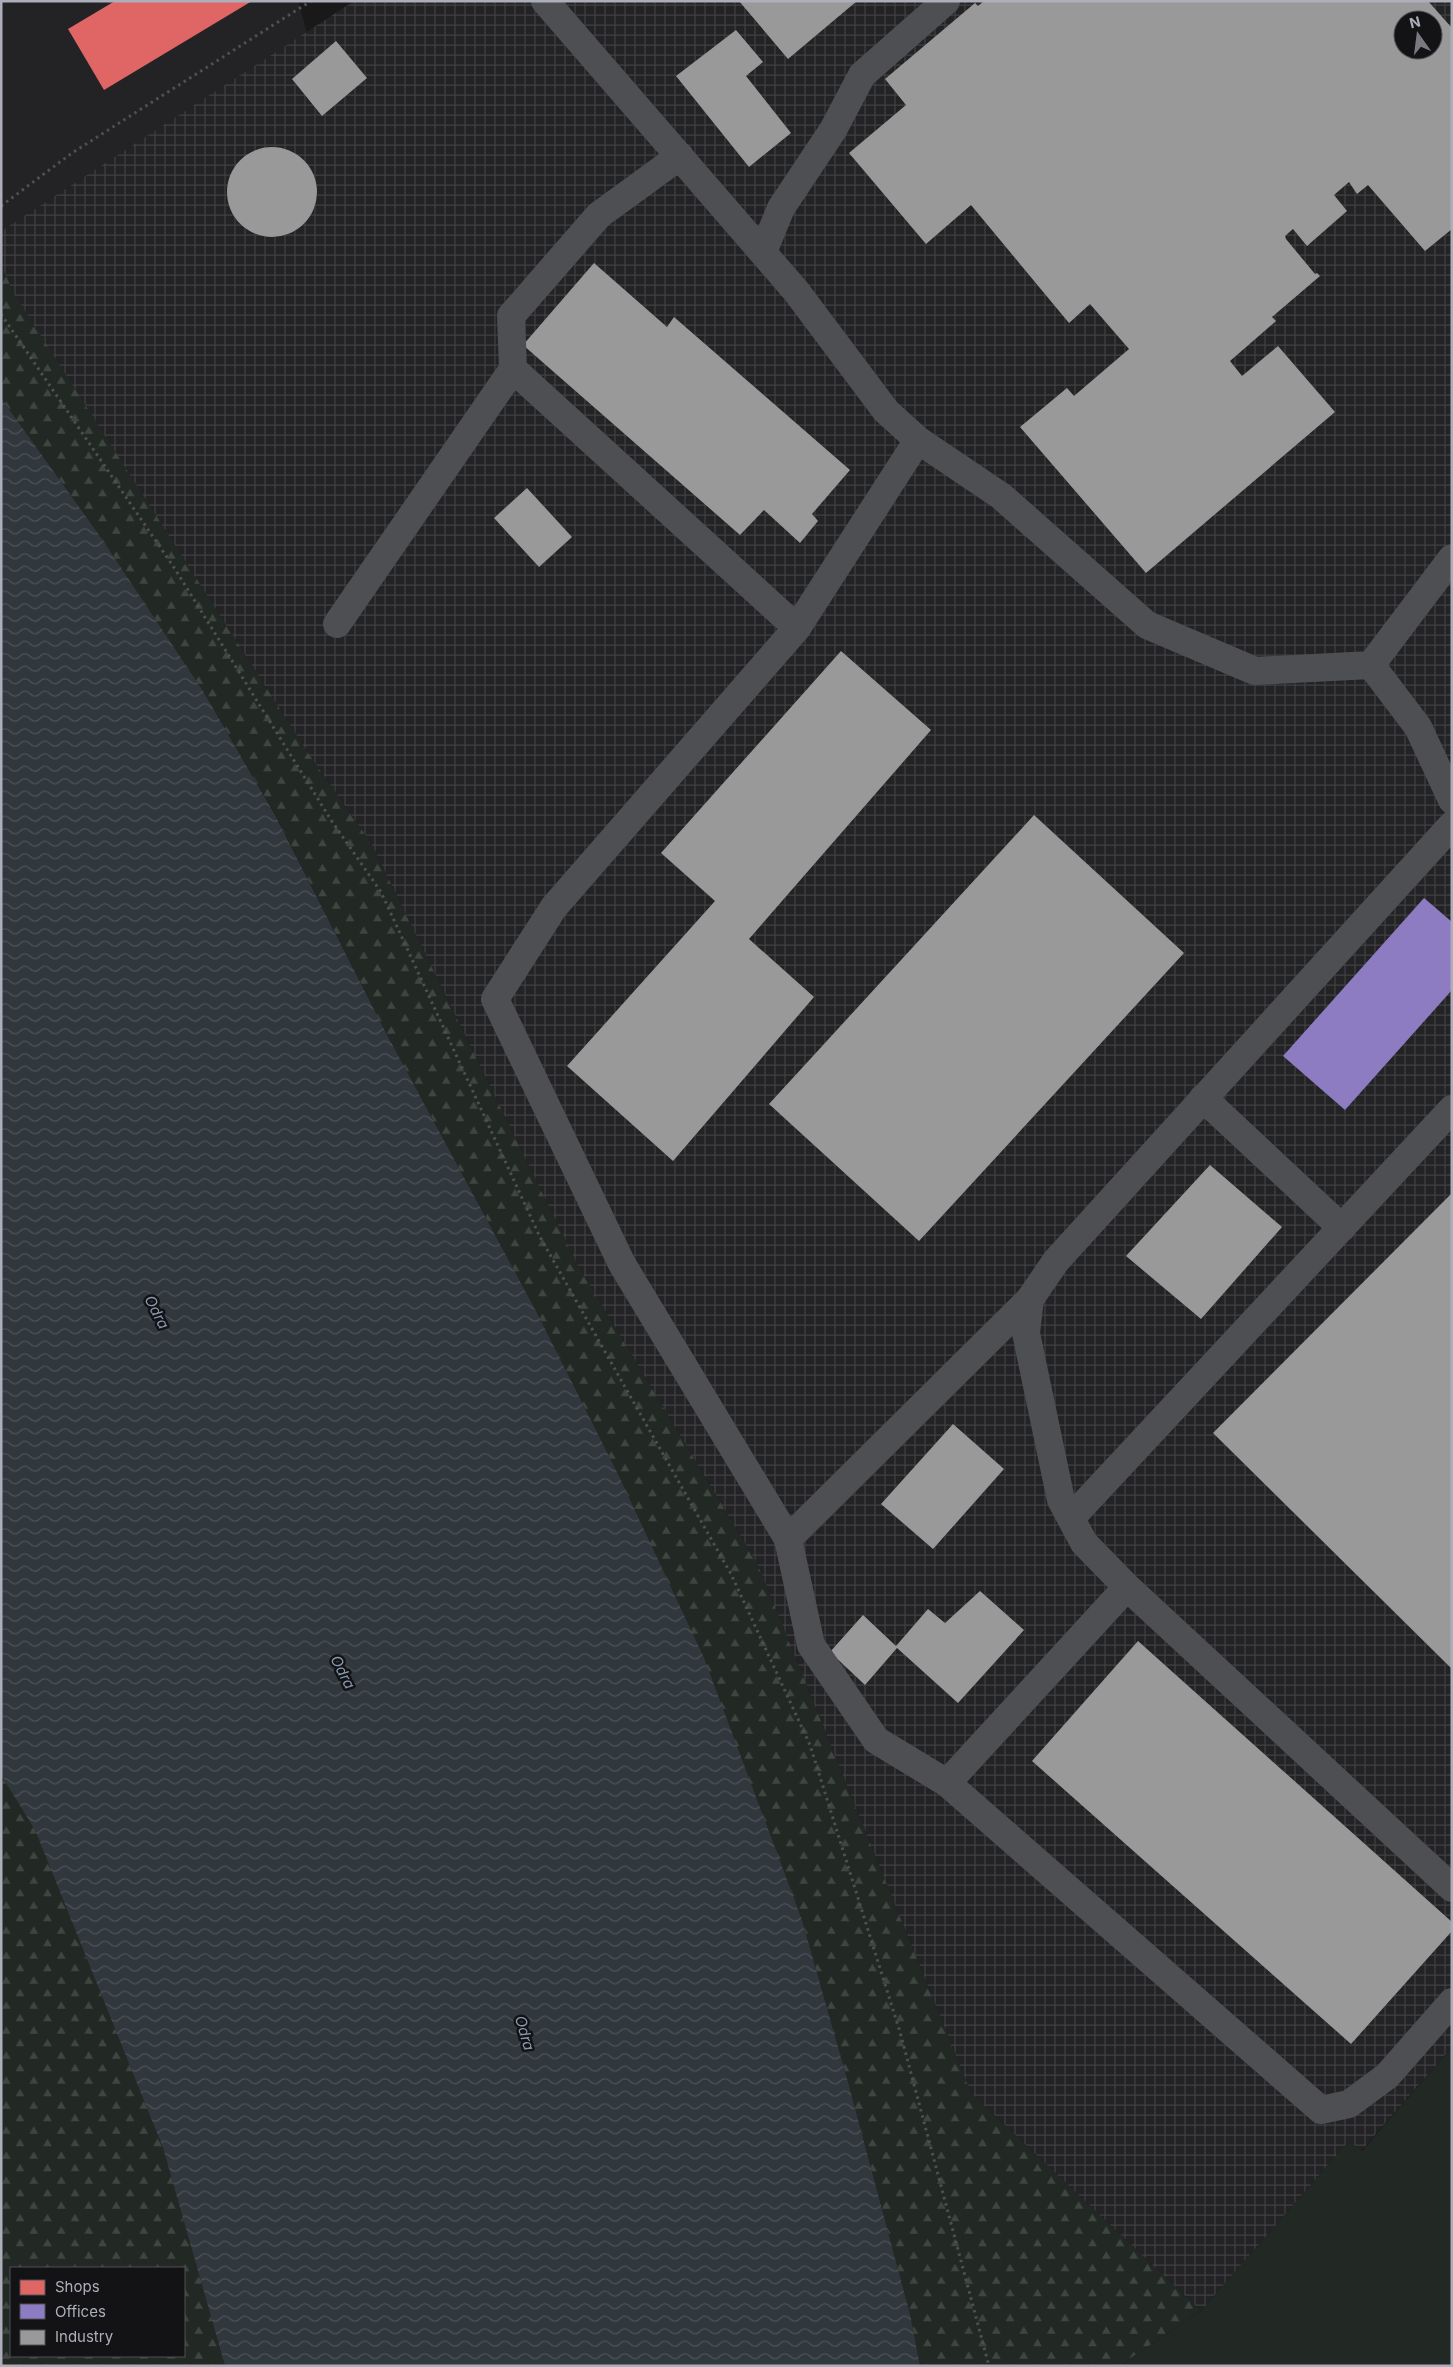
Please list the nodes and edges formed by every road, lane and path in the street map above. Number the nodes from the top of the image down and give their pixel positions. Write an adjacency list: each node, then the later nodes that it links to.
1 (311, 1): 5 (path)
2 (546, 1): 4 (lane)
3 (946, 1): 6 (lane)
4 (680, 156): 6 (lane); 8 (lane)
5 (1, 206)
6 (763, 252): 9 (lane)
7 (1, 314): 26 (path)
8 (513, 368): 11 (lane); 12 (lane)
9 (918, 440): 12 (lane); 13 (lane)
10 (1452, 558): 13 (lane)
11 (337, 624)
12 (797, 628): 21 (lane)
13 (1371, 665): 14 (lane)
14 (1452, 800)
15 (1452, 825): 16 (lane)
16 (1203, 1098): 18 (lane); 19 (lane)
17 (1452, 1109): 18 (lane)
18 (1342, 1228): 20 (lane)
19 (1030, 1298): 20 (lane); 21 (lane)
20 (1071, 1518): 22 (lane)
21 (788, 1539): 23 (lane)
22 (1127, 1587): 23 (lane); 24 (lane)
23 (947, 1783): 25 (lane)
24 (1452, 1888)
25 (1452, 2002)
26 (989, 2366)

